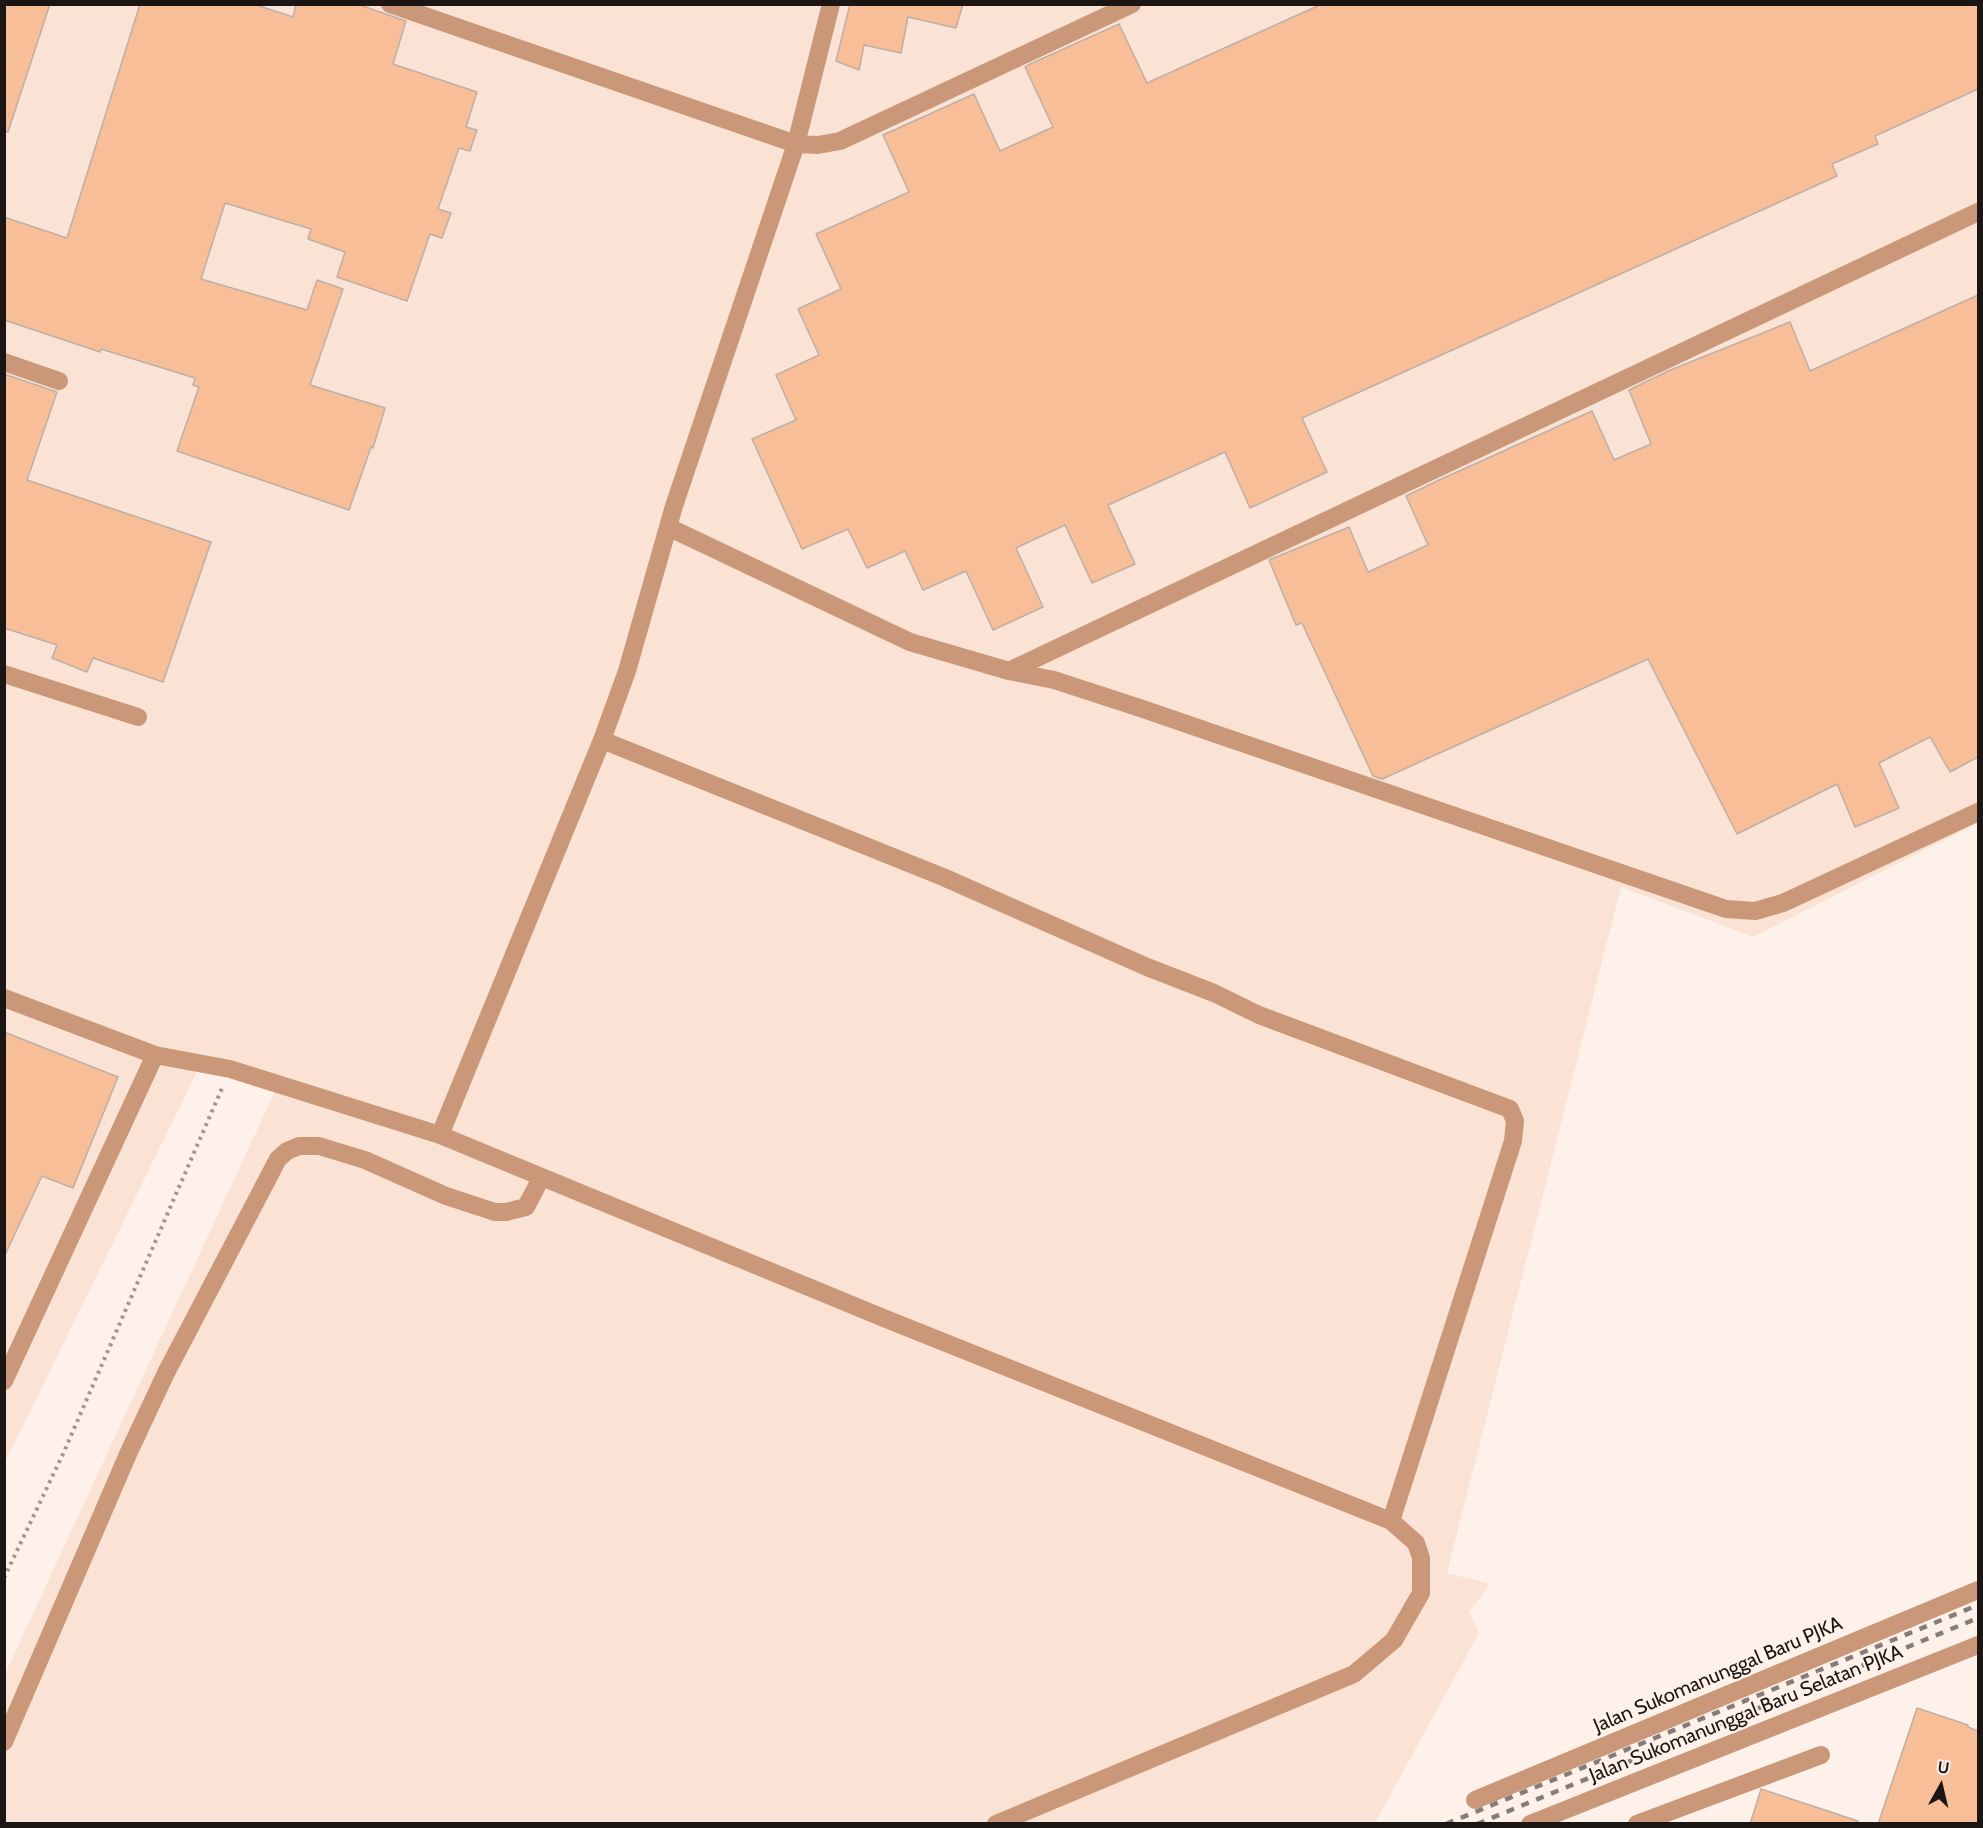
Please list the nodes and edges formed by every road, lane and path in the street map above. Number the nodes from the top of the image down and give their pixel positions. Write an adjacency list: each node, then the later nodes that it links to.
1 (390, 4): 4 (street)
2 (831, 4): 4 (street)
3 (1132, 4): 4 (street)
4 (796, 144): 8 (street)
5 (1978, 212): 9 (street)
6 (4, 362): 7 (street)
7 (58, 381)
8 (668, 527): 9 (street); 12 (street)
9 (1009, 671): 13 (street)
10 (4, 674): 11 (street)
11 (138, 717)
12 (602, 740): 17 (street); 20 (street)
13 (1978, 812)
14 (4, 999): 15 (street)
15 (155, 1055): 16 (street); 19 (street)
16 (230, 1069): 17 (street); 21 (path)
17 (440, 1135): 18 (street)
18 (541, 1178): 20 (street); 24 (street)
19 (4, 1381)
20 (1390, 1521): 27 (street)
21 (4, 1578)
22 (1978, 1590): 26 (street, Jalan Sukomanunggal Baru PJKA)
23 (1978, 1645): 28 (street, Jalan Sukomanunggal Baru Selatan PJKA)
24 (4, 1742)
25 (1821, 1755): 29 (street)
26 (1475, 1800)
27 (996, 1824)
28 (1530, 1824)
29 (1636, 1824)

